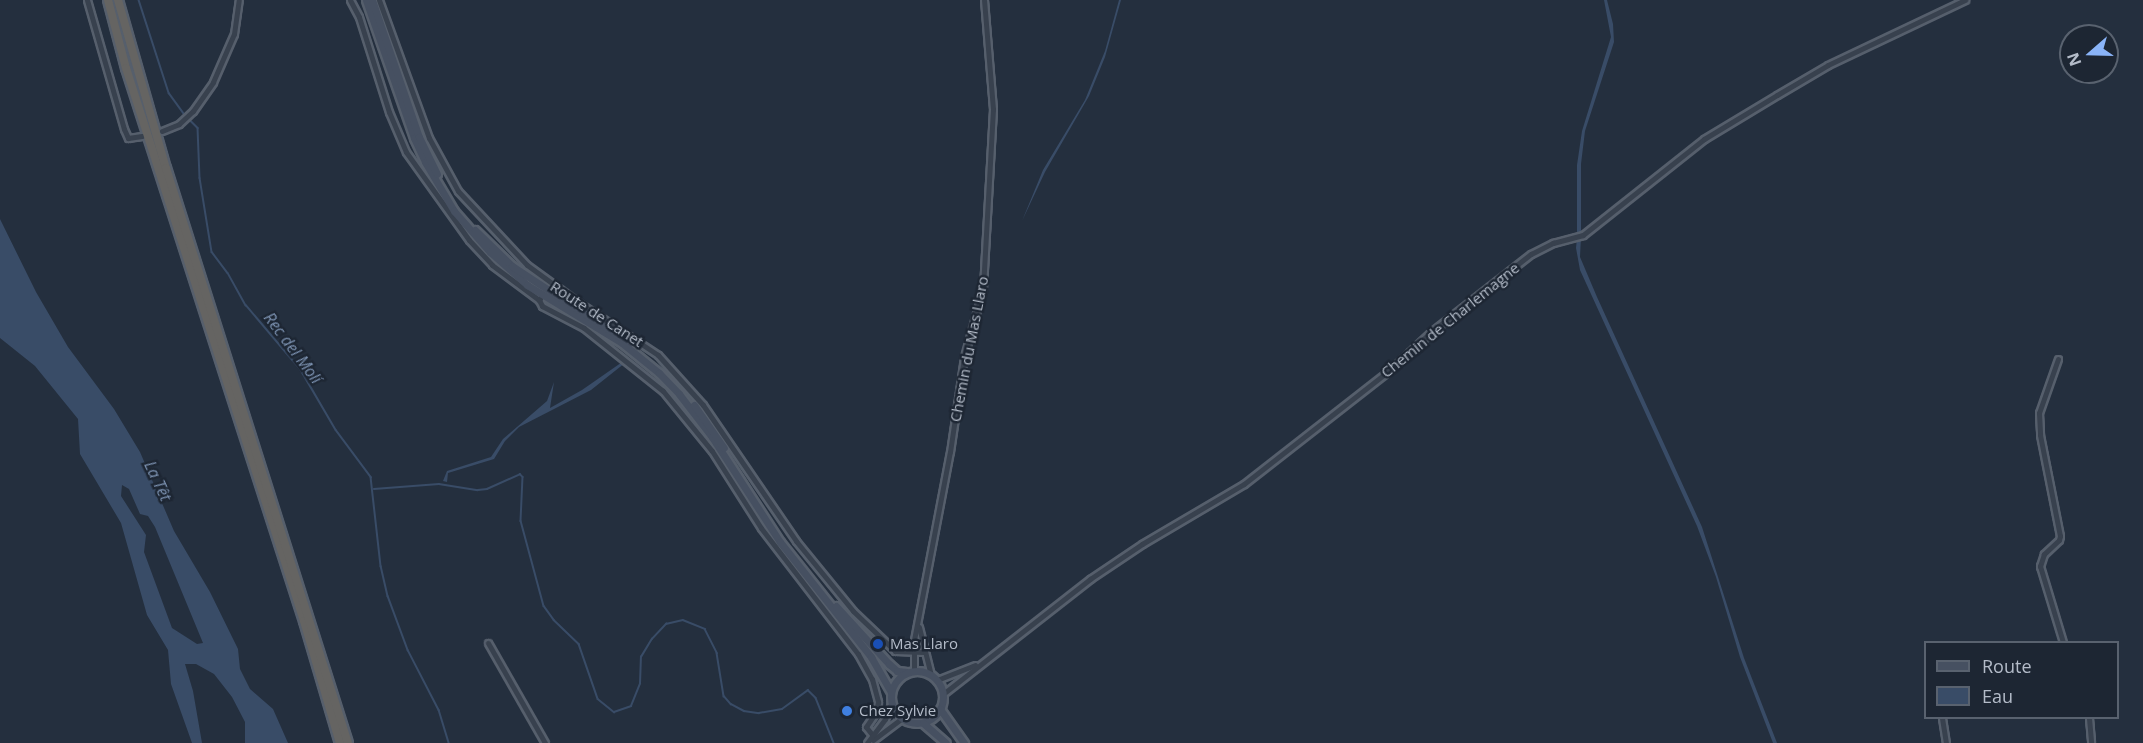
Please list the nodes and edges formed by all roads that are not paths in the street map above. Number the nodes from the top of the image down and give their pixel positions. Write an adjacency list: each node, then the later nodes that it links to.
1 (87, 0): 12 (street)
2 (108, 0): 33 (highway)
3 (118, 0): 34 (highway)
4 (239, 0): 11 (street)
5 (350, 0): 13 (street)
6 (366, 0): 13 (main road, Route de Canet)
7 (372, 0): 21 (main road, Route de Canet)
8 (380, 0): 18 (street)
9 (984, 0): 15 (street, Chemin du Mas Llaro)
10 (1965, 0): 20 (street, Chemin de Charlemagne)
11 (162, 131)
12 (142, 136)
13 (541, 297): 24 (main road, Route de Canet); 32 (street)
14 (2058, 359): 16 (street)
15 (918, 622): 18 (street, Chemin du Mas Llaro); 19 (street)
16 (2063, 641)
17 (488, 643): 35 (street)
18 (916, 651): 19 (street); 21 (street, Chemin du Mas Llaro)
19 (924, 652): 22 (street)
20 (987, 658): 23 (street, Chemin de Charlemagne); 25 (street, Chemin de Charlemagne)
21 (911, 671): 22 (main road); 24 (main road)
22 (931, 675): 23 (main road)
23 (937, 680): 25 (main road)
24 (891, 692): 26 (main road)
25 (943, 694): 27 (main road)
26 (891, 704): 28 (main road); 32 (street)
27 (940, 709): 31 (main road); 38 (main road)
28 (901, 719): 31 (main road); 32 (street)
29 (1942, 719): 39 (street)
30 (2089, 719): 40 (street)
31 (923, 723): 37 (main road)
32 (874, 737): 36 (street)
33 (340, 743)
34 (348, 743)
35 (545, 743)
36 (868, 743)
37 (945, 743)
38 (964, 743)
39 (1946, 743)
40 (2091, 743)

